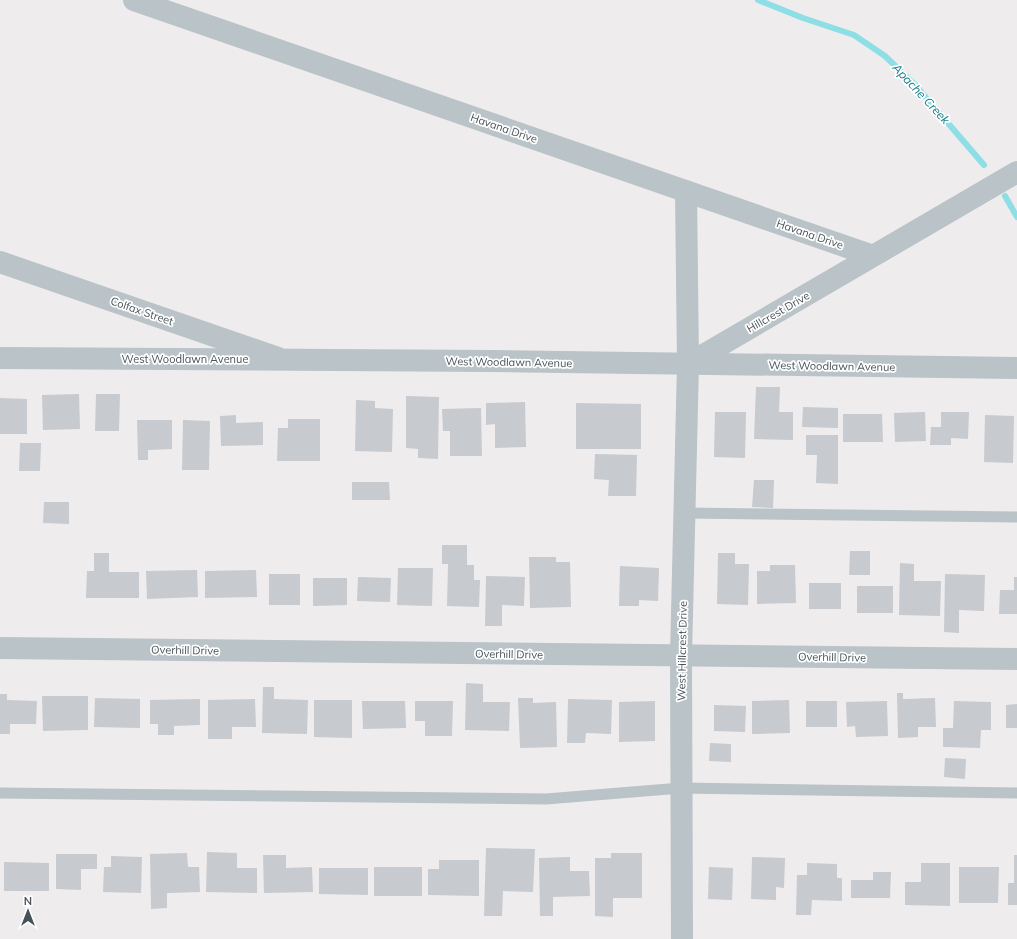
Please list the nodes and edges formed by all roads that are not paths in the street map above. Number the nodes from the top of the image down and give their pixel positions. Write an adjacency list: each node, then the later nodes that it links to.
1 (134, 0): 3 (street, Havana Drive)
2 (1017, 172): 4 (street, Hillcrest Drive)
3 (686, 191): 4 (street, Havana Drive); 8 (street)
4 (873, 256): 8 (street, Hillcrest Drive)
5 (0, 262): 7 (street, Colfax Street)
6 (0, 358): 7 (street, West Woodlawn Avenue)
7 (283, 360): 8 (street, West Woodlawn Avenue)
8 (688, 364): 9 (street, West Woodlawn Avenue); 10 (street, West Hillcrest Drive)
9 (1017, 368)
10 (684, 513): 11 (lane); 13 (street, West Hillcrest Drive)
11 (1017, 517)
12 (0, 648): 13 (street, Overhill Drive)
13 (681, 655): 14 (street, Overhill Drive); 15 (street, West Hillcrest Drive)
14 (1017, 659)
15 (681, 788): 16 (lane); 17 (lane); 18 (street, West Hillcrest Drive)
16 (0, 793)
17 (1017, 793)
18 (682, 939)

